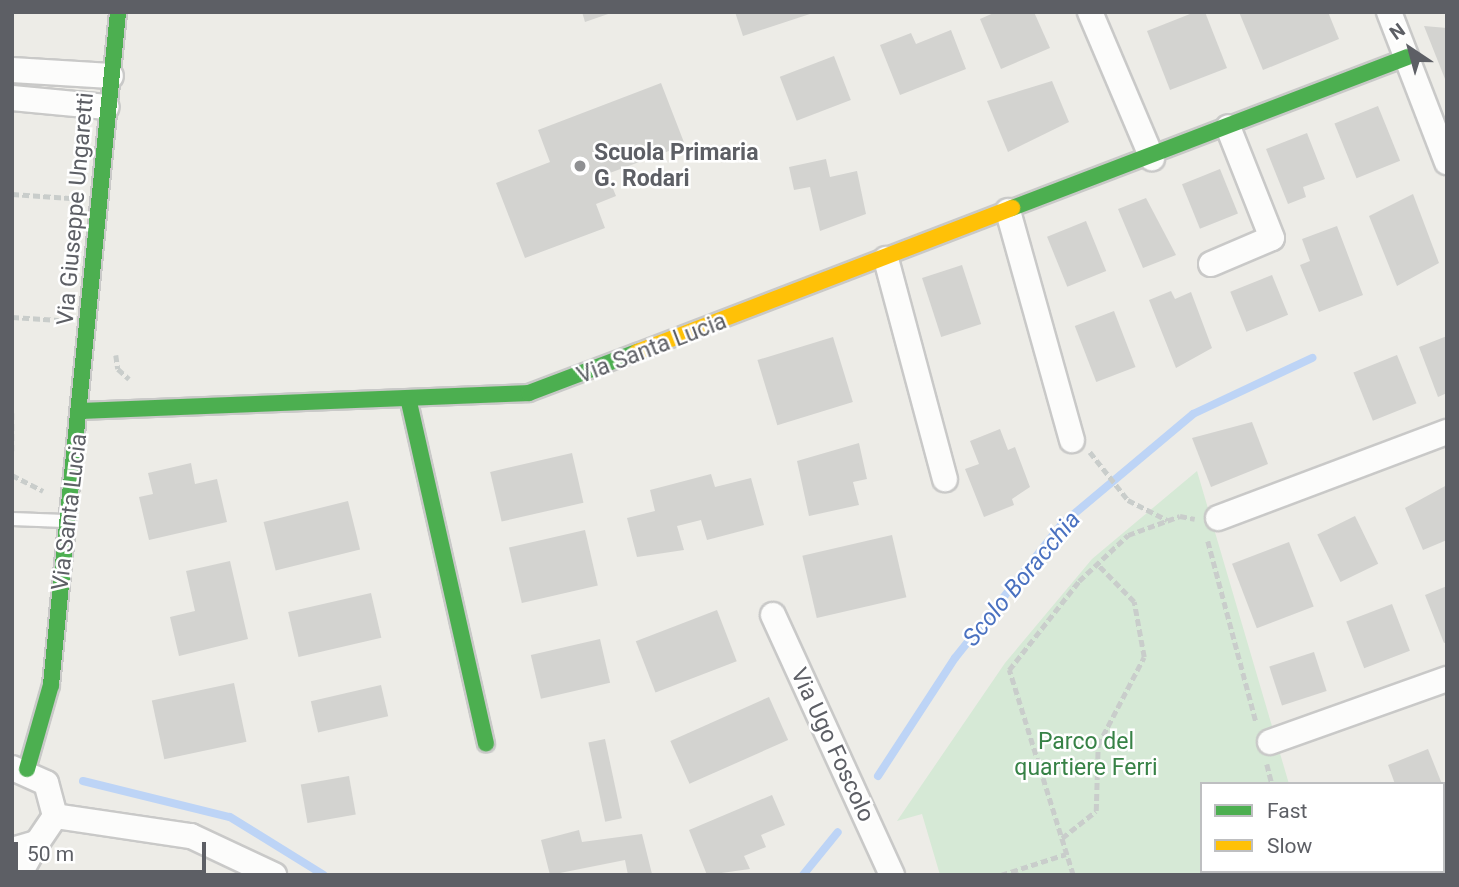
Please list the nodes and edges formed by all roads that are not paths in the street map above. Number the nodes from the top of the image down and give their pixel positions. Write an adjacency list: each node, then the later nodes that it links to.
1 (118, 12): 6 (street, Via Giuseppe Ungaretti)
2 (1090, 12): 11 (street)
3 (1390, 12): 4 (street)
4 (1407, 57): 9 (street, Via Santa Lucia); 10 (street)
5 (12, 70): 6 (street)
6 (111, 76): 8 (street, Via Giuseppe Ungaretti)
7 (12, 98): 8 (street)
8 (107, 107): 17 (street, Via Giuseppe Ungaretti)
9 (1227, 127): 11 (street, Via Santa Lucia); 15 (street)
10 (1442, 136): 12 (street)
11 (1152, 158): 13 (street, Via Santa Lucia)
12 (1447, 162)
13 (1008, 211): 14 (street, Via Santa Lucia); 19 (street)
14 (886, 259): 16 (street, Via Santa Lucia); 20 (street)
15 (1211, 264)
16 (410, 402): 17 (street, Via Santa Lucia); 26 (street)
17 (82, 411): 22 (street, Via Santa Lucia)
18 (1447, 432): 23 (street)
19 (1072, 440)
20 (945, 479)
21 (12, 519): 22 (lane)
22 (69, 521): 28 (street, Via Santa Lucia)
23 (1208, 525)
24 (773, 615): 34 (street, Via Ugo Foscolo)
25 (1447, 679): 27 (street)
26 (486, 743)
27 (1264, 743)
28 (20, 769): 29 (street)
29 (55, 816): 30 (street); 33 (street)
30 (37, 843): 31 (street); 32 (street)
31 (12, 850)
32 (19, 875)
33 (274, 875)
34 (892, 875)

